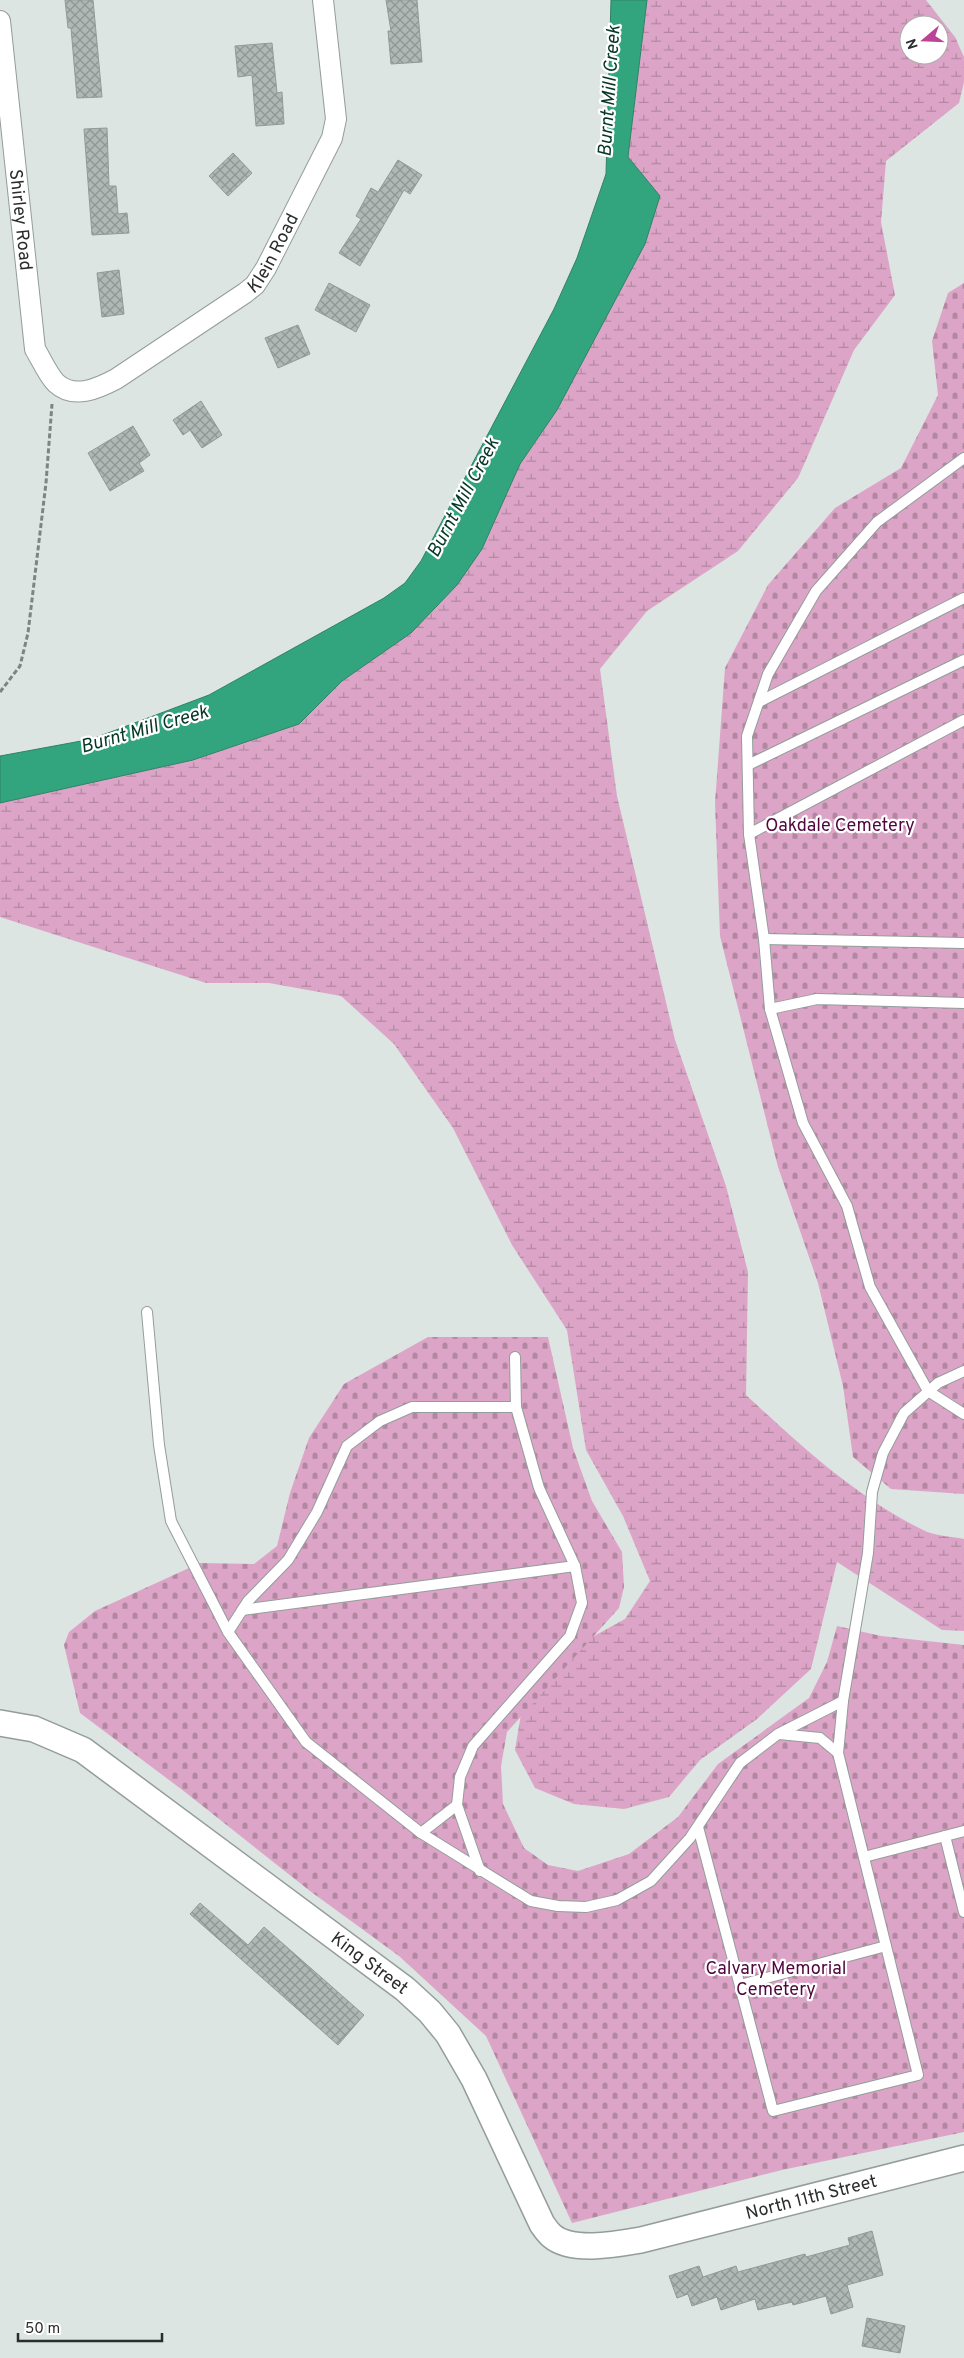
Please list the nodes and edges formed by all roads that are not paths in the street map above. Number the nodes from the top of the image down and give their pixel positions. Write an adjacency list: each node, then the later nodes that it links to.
1 (323, 0): 3 (street, Klein Road)
2 (0, 20): 3 (street, Shirley Road)
3 (56, 384)
4 (964, 458): 7 (lane)
5 (964, 598): 7 (lane)
6 (964, 660): 9 (lane)
7 (759, 702): 9 (lane)
8 (964, 720): 10 (lane)
9 (748, 765): 10 (lane)
10 (749, 834): 11 (lane)
11 (764, 939): 12 (lane); 14 (lane)
12 (964, 942)
13 (964, 1003): 14 (lane)
14 (770, 1009): 18 (lane)
15 (147, 1312): 23 (lane)
16 (515, 1357): 19 (lane)
17 (964, 1371): 18 (lane)
18 (928, 1391): 20 (lane); 24 (lane)
19 (516, 1407): 21 (lane); 22 (lane)
20 (963, 1412)
21 (575, 1566): 22 (lane); 28 (lane)
22 (242, 1610): 23 (lane)
23 (228, 1632): 31 (lane)
24 (843, 1701): 26 (lane); 27 (lane)
25 (0, 1723): 39 (street, King Street)
26 (778, 1734): 27 (lane); 29 (lane)
27 (838, 1753): 33 (lane)
28 (457, 1805): 31 (lane); 34 (lane)
29 (698, 1827): 34 (lane); 37 (lane)
30 (964, 1831): 32 (lane)
31 (421, 1833): 34 (lane)
32 (945, 1836): 33 (lane); 35 (lane)
33 (864, 1857): 36 (lane)
34 (480, 1871)
35 (964, 1912)
36 (886, 1946): 37 (lane); 37 (lane)
37 (740, 1984)
38 (964, 2158): 39 (street, North 11th Street)
39 (659, 2235)

